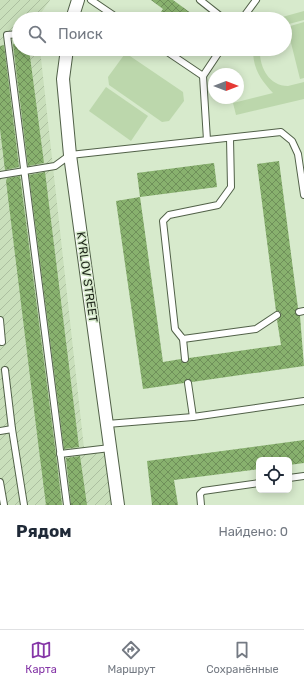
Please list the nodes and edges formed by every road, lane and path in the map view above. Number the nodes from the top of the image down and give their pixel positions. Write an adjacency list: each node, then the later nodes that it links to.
1 (78, 0): 5 (street)
2 (91, 0): 6 (lane)
3 (200, 0): 7 (lane)
4 (256, 0): 8 (lane)
5 (74, 12)
6 (109, 12)
7 (215, 12)
8 (247, 12)
9 (7, 35): 10 (lane); 11 (lane); 19 (lane)
10 (12, 35)
11 (0, 37)
12 (66, 56): 18 (street, KYRLOV STREET)
13 (173, 56): 15 (lane)
14 (216, 56): 15 (lane)
15 (203, 76): 17 (lane)
16 (230, 138): 17 (lane); 21 (lane); 24 (lane)
17 (207, 140): 18 (lane)
18 (70, 156): 19 (lane); 31 (street, KYRLOV STREET)
19 (24, 171): 20 (lane); 35 (lane)
20 (0, 175)
21 (304, 195)
22 (277, 315): 24 (lane)
23 (0, 320): 25 (lane)
24 (183, 340): 26 (lane)
25 (2, 342)
26 (185, 359)
27 (5, 370): 32 (lane)
28 (188, 382): 30 (lane)
29 (304, 401): 30 (lane)
30 (194, 417): 31 (lane)
31 (107, 424): 34 (street, KYRLOV STREET)
32 (12, 429): 33 (lane); 41 (lane)
33 (0, 431)
34 (110, 448): 35 (lane); 43 (street, KYRLOV STREET)
35 (60, 454): 42 (lane)
36 (304, 476): 37 (lane)
37 (292, 478)
38 (0, 482): 40 (lane)
39 (256, 483): 44 (lane)
40 (4, 505)
41 (24, 505)
42 (67, 505)
43 (118, 505)
44 (201, 505)

